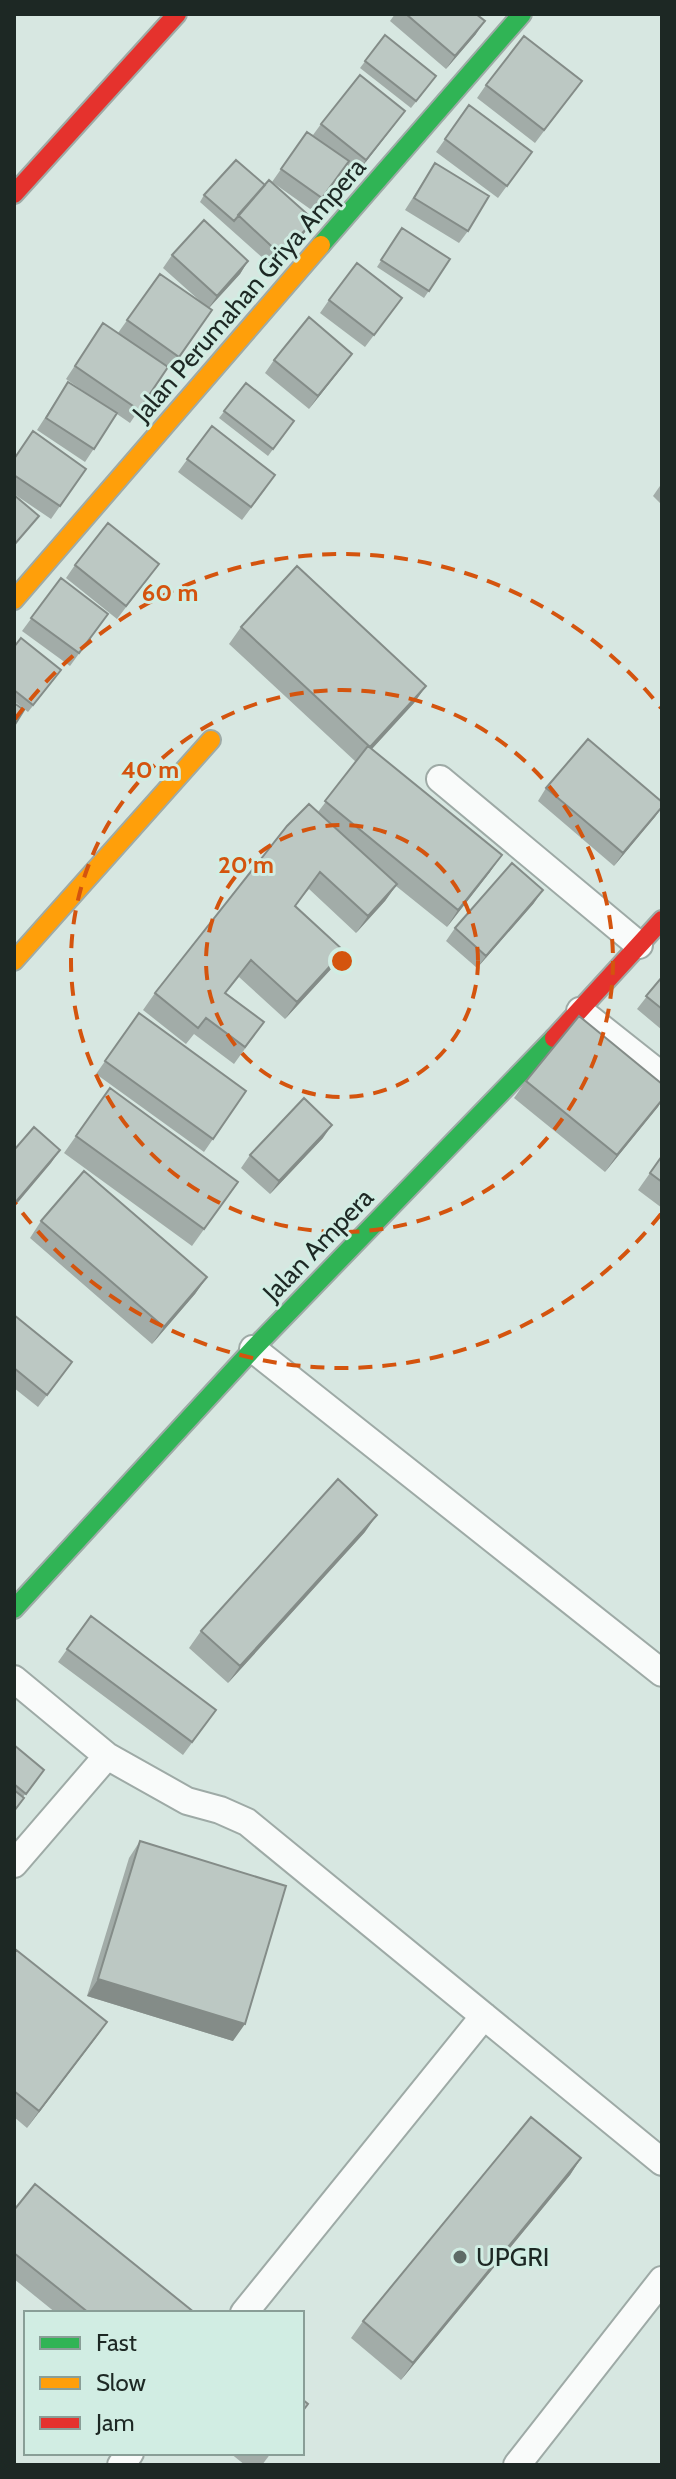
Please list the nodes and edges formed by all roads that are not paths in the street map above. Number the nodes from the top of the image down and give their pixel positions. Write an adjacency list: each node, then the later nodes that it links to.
1 (177, 14): 3 (street)
2 (522, 14): 4 (street, Jalan Perumahan Griya Ampera)
3 (14, 194)
4 (14, 600)
5 (211, 740): 9 (street)
6 (440, 779): 8 (lane)
7 (662, 920): 8 (street, Jalan Ampera)
8 (639, 945): 10 (street, Jalan Ampera)
9 (14, 961)
10 (580, 1011): 11 (lane); 12 (street, Jalan Ampera)
11 (662, 1076)
12 (253, 1349): 13 (street, Jalan Ampera); 14 (lane)
13 (14, 1609)
14 (662, 1673)
15 (14, 1679): 16 (lane)
16 (107, 1756): 17 (lane); 18 (lane)
17 (14, 1864)
18 (484, 2016): 19 (lane); 21 (lane)
19 (662, 2162)
20 (662, 2280): 22 (lane)
21 (246, 2311)
22 (517, 2465)

